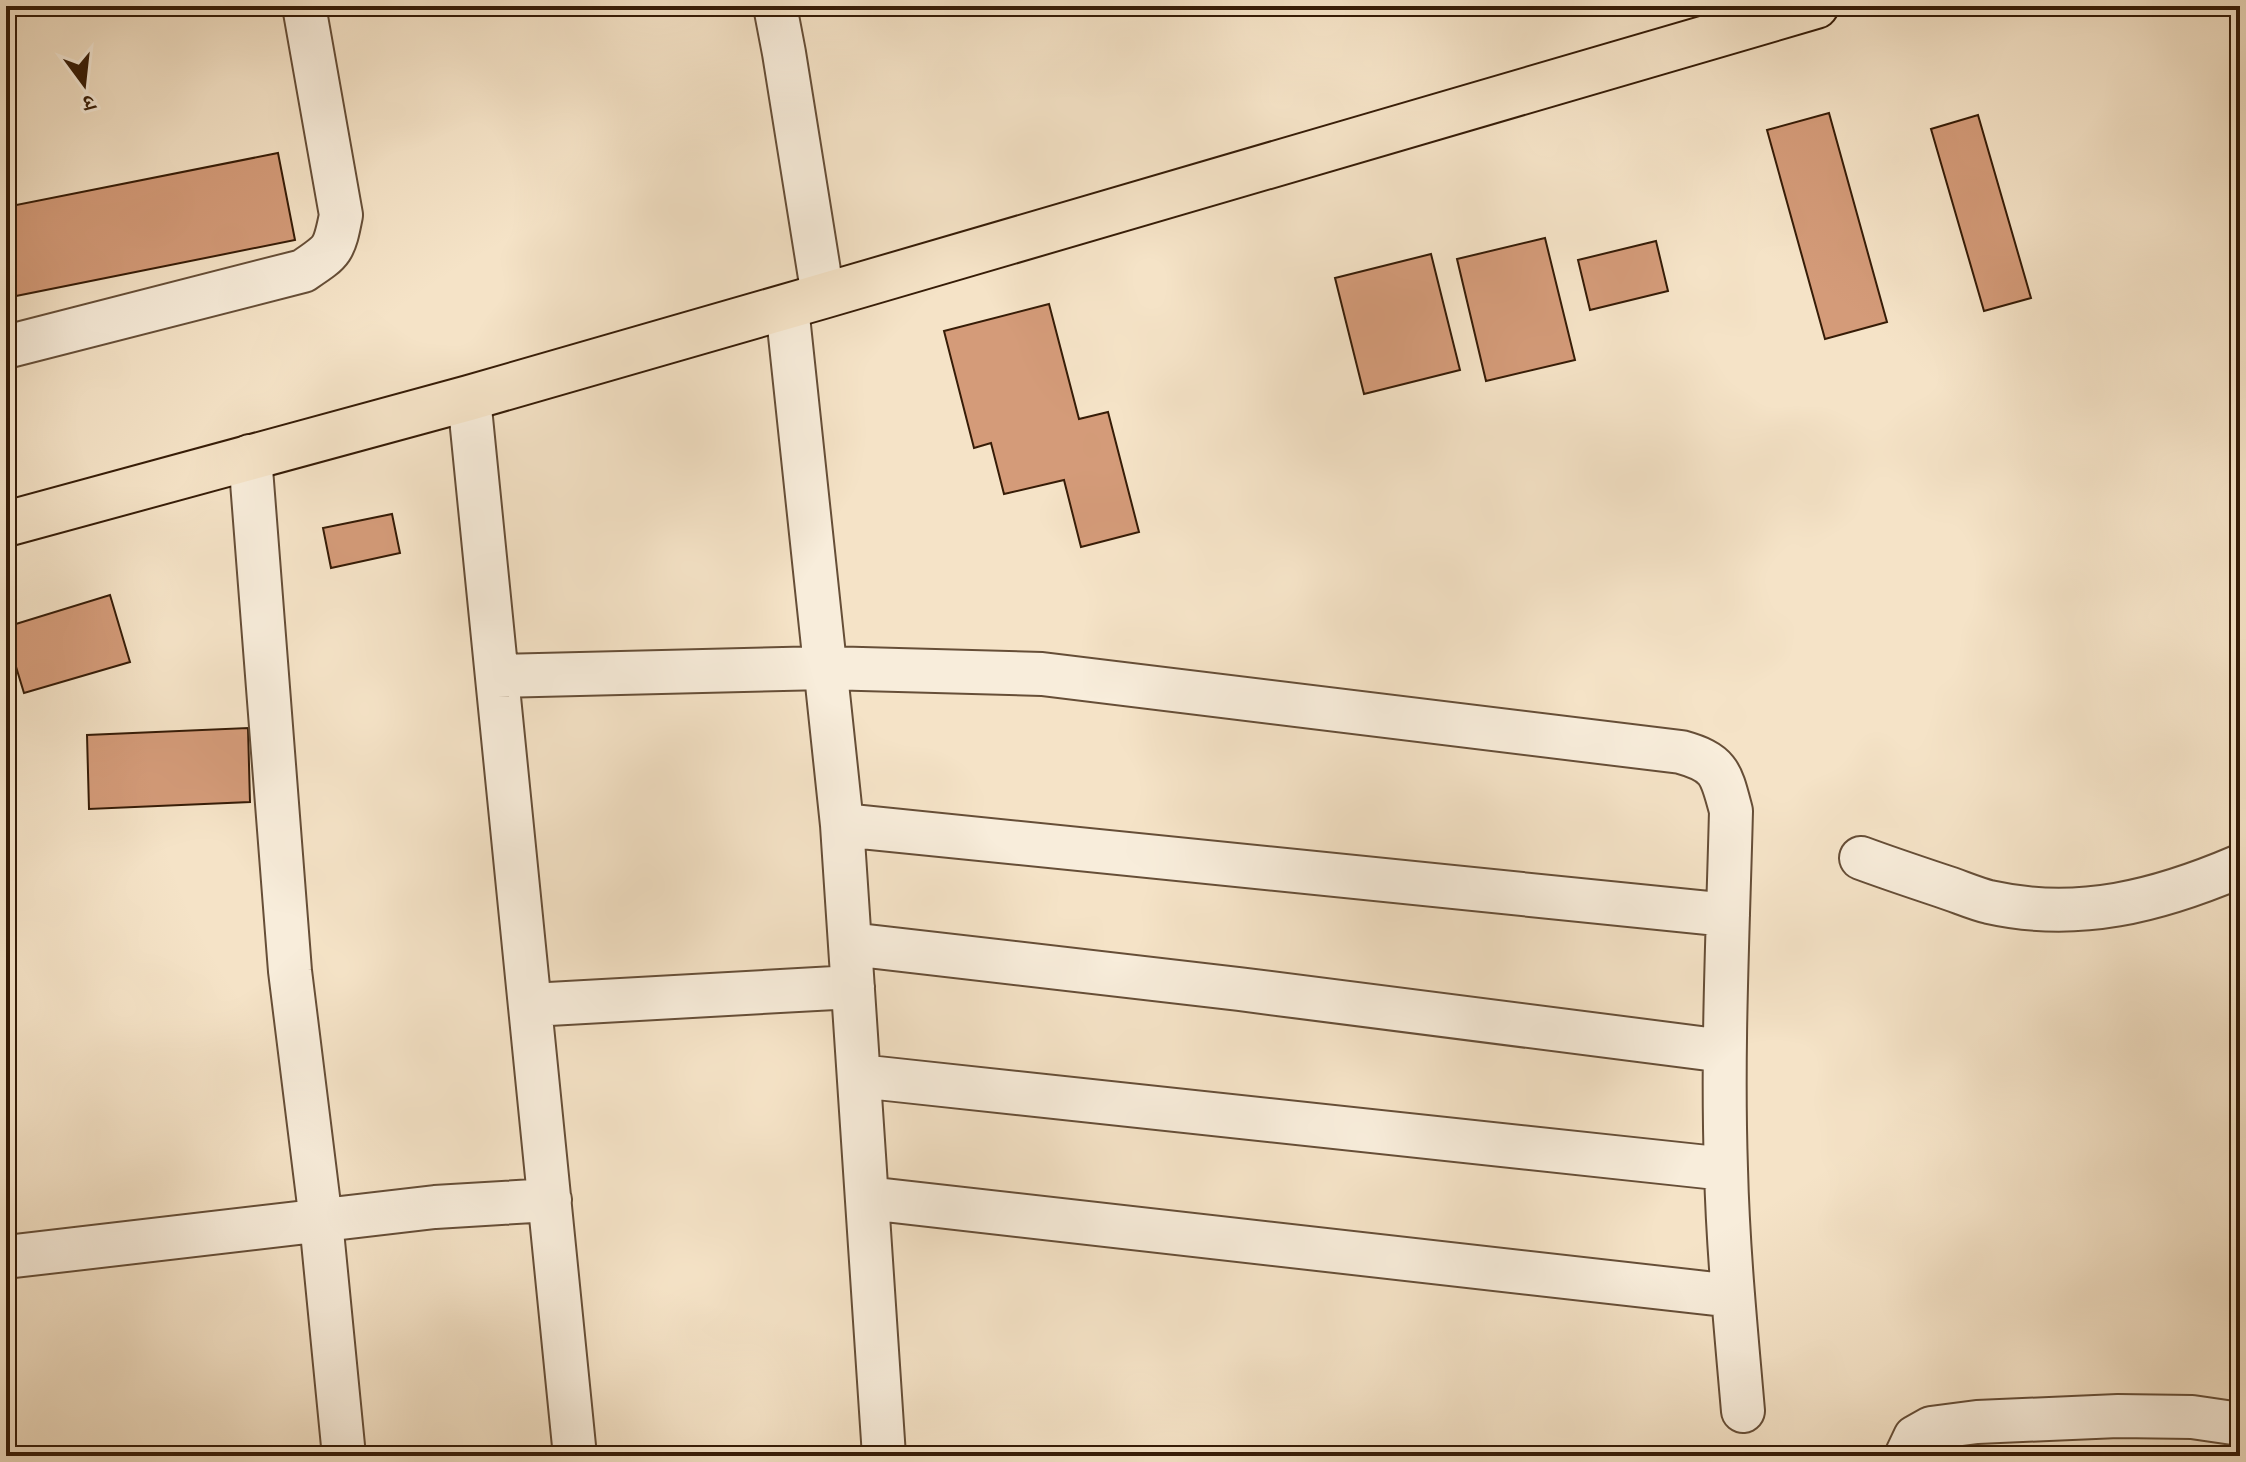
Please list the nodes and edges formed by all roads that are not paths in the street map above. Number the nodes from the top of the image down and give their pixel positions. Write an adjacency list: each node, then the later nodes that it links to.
1 (304, 6): 5 (street)
2 (775, 6): 4 (street)
3 (1816, 6): 4 (highway)
4 (805, 302): 6 (highway); 9 (street)
5 (6, 347)
6 (469, 398): 7 (highway); 10 (street)
7 (250, 456): 8 (highway); 23 (street)
8 (6, 524)
9 (825, 668): 10 (street); 11 (street); 14 (street)
10 (497, 676): 17 (street)
11 (842, 825): 14 (street); 15 (street)
12 (1861, 858): 13 (street)
13 (2240, 866)
14 (1728, 915): 18 (street)
15 (850, 944): 16 (street); 18 (street)
16 (853, 987): 17 (street); 19 (street)
17 (531, 1005): 22 (street)
18 (1724, 1051): 20 (street)
19 (859, 1076): 20 (street); 21 (street)
20 (1726, 1169): 25 (street)
21 (867, 1198): 25 (street); 30 (street)
22 (550, 1200): 23 (street); 29 (street)
23 (321, 1221): 24 (street); 28 (street)
24 (6, 1257)
25 (1733, 1296): 26 (street)
26 (1743, 1411)
27 (2240, 1424): 31 (street)
28 (344, 1456)
29 (575, 1456)
30 (884, 1456)
31 (1906, 1456)

